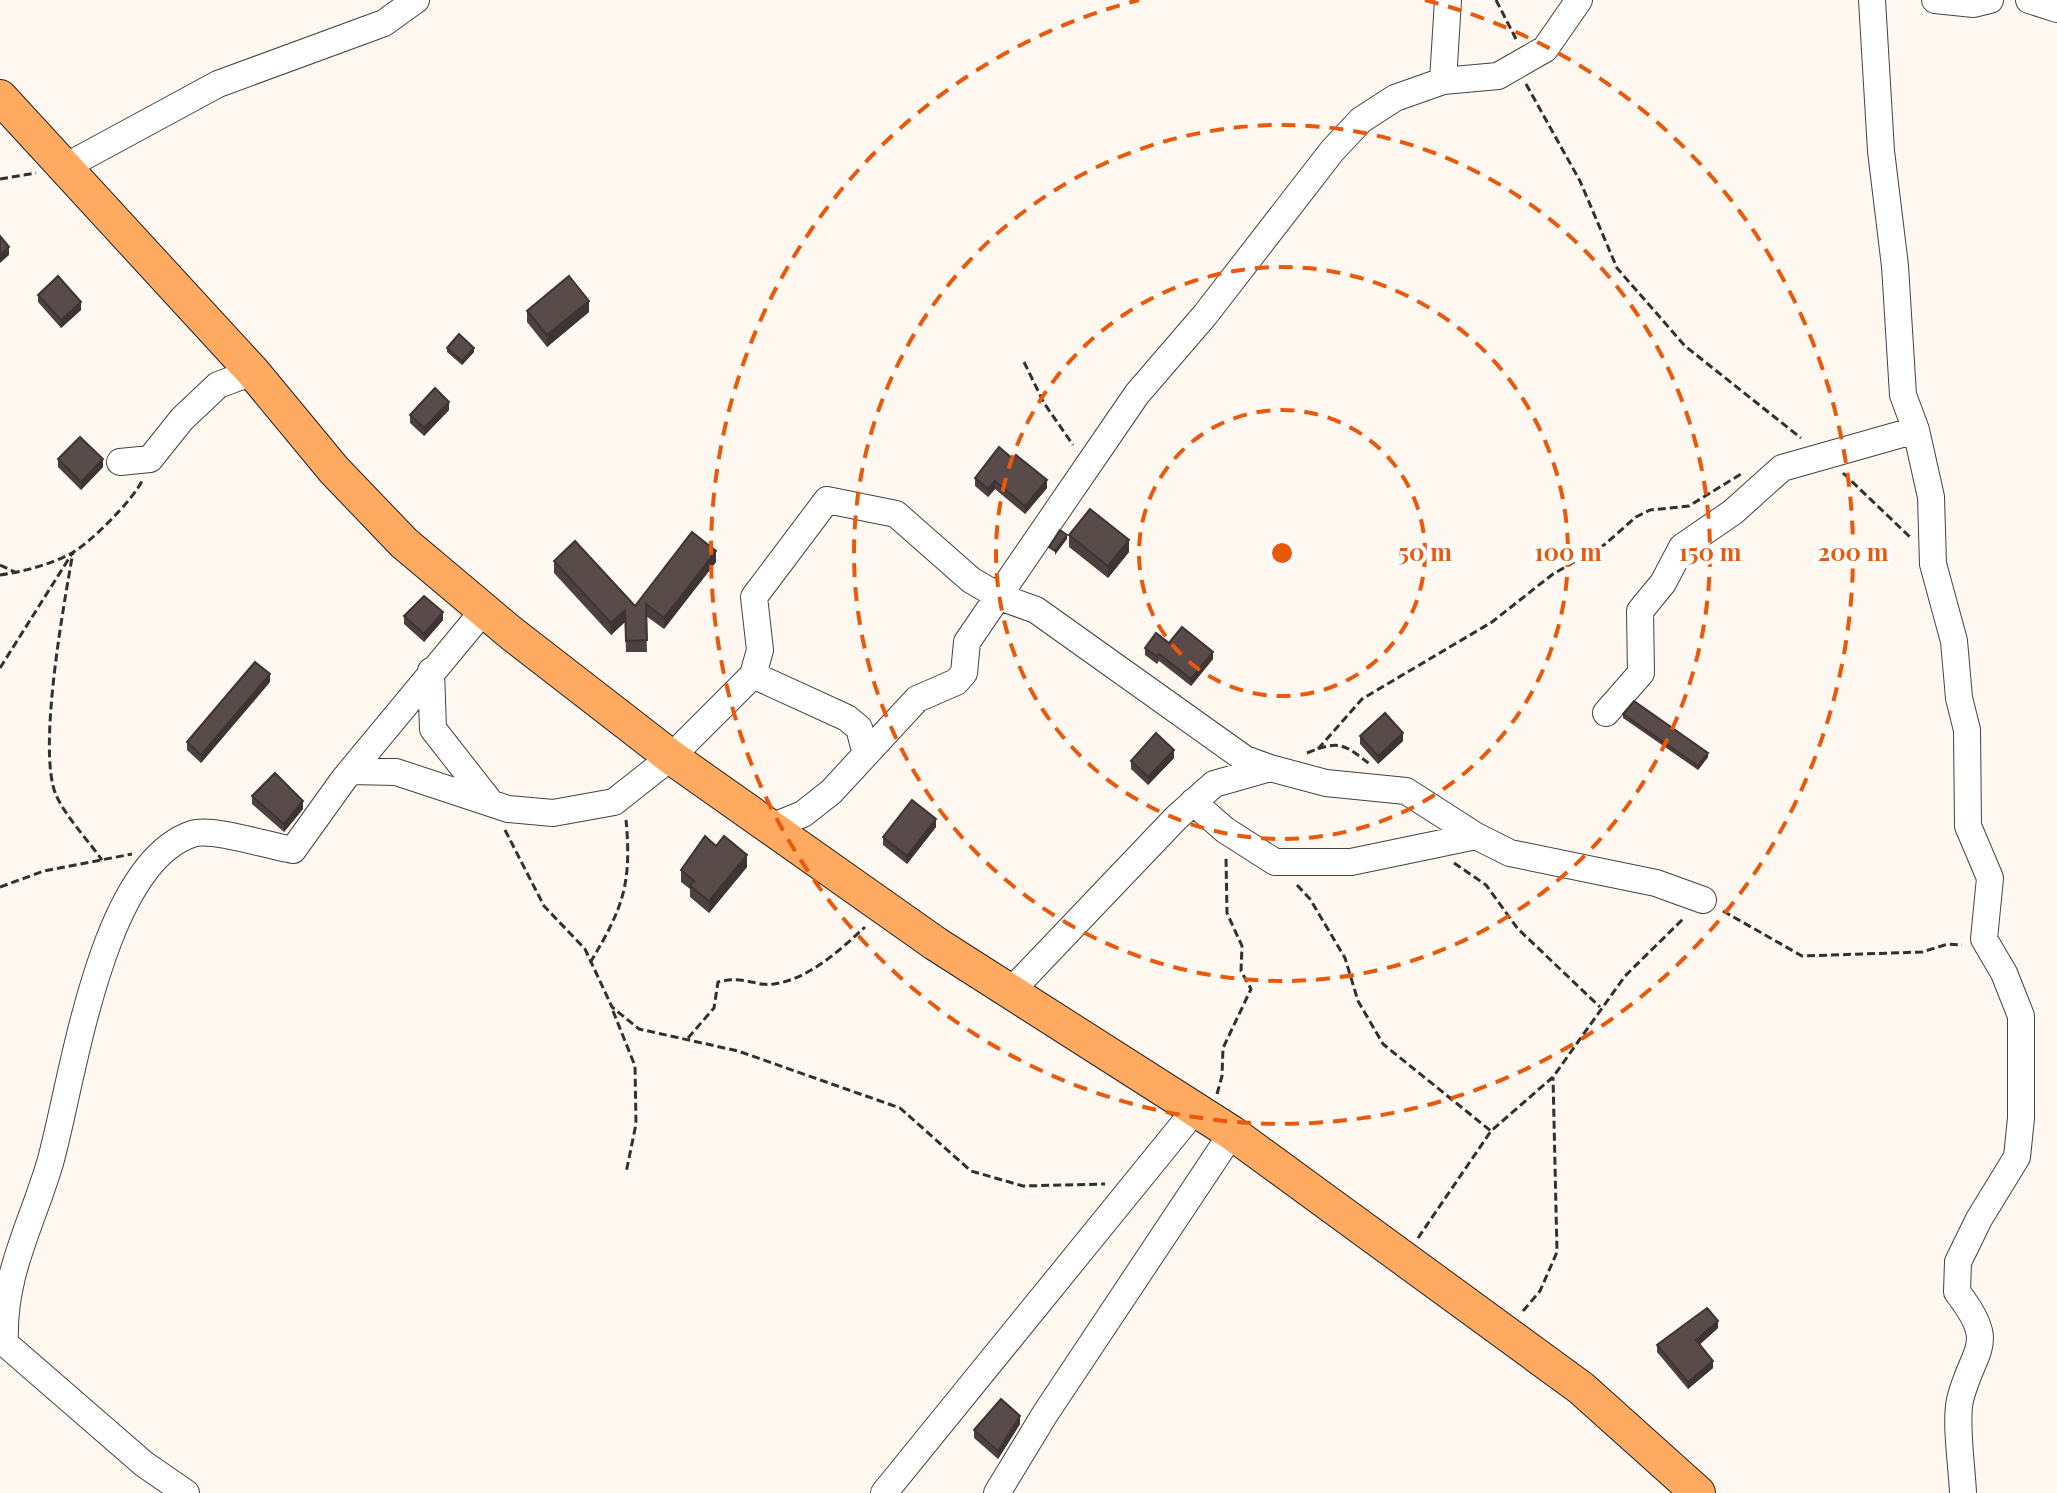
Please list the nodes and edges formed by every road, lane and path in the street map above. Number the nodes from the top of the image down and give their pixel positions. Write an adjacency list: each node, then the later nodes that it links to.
1 (416, 0): 13 (street)
2 (1448, 0): 11 (street)
3 (1496, 0): 10 (path)
4 (1579, 0): 10 (street)
5 (1872, 0): 17 (street)
6 (1935, 0): 7 (street)
7 (1990, 0)
8 (2029, 0): 9 (street)
9 (2057, 9)
10 (1516, 66): 11 (street); 18 (path)
11 (1443, 81): 21 (street)
12 (0, 97): 13 (main road)
13 (63, 168): 14 (path); 16 (main road)
14 (0, 179)
15 (1024, 362): 21 (path)
16 (253, 372): 19 (street); 29 (main road)
17 (1916, 430): 18 (street); 24 (street)
18 (1822, 456): 22 (street); 24 (path)
19 (150, 459): 20 (street); 23 (path)
20 (120, 462)
21 (1088, 466): 28 (street)
22 (1782, 468): 33 (street); 34 (path)
23 (73, 552): 26 (path); 31 (path); 47 (path)
24 (1932, 556): 52 (street)
25 (0, 565): 26 (path)
26 (17, 573): 27 (path)
27 (0, 575)
28 (1000, 597): 32 (street); 35 (street); 37 (street)
29 (484, 610): 30 (street); 36 (main road)
30 (432, 663): 38 (street); 41 (street)
31 (0, 668)
32 (753, 675): 35 (street); 36 (street)
33 (1606, 713)
34 (1318, 749)
35 (866, 754): 42 (street)
36 (671, 757): 39 (street); 42 (main road)
37 (1270, 768): 40 (street); 44 (street)
38 (351, 771): 41 (street); 46 (street)
39 (636, 785): 41 (street); 53 (path)
40 (1193, 802): 43 (street); 54 (street)
41 (491, 803): 53 (path)
42 (771, 827): 51 (main road)
43 (1225, 830): 48 (street); 59 (path)
44 (1476, 836): 45 (street); 50 (street)
45 (1427, 846): 48 (street); 56 (path)
46 (165, 849): 47 (path); 65 (street)
47 (102, 860): 49 (path)
48 (1275, 862): 60 (path)
49 (0, 887)
50 (1703, 900): 52 (path); 56 (path)
51 (886, 909): 54 (main road); 57 (path)
52 (1989, 948): 70 (street)
53 (590, 964): 55 (path)
54 (1010, 992): 59 (main road)
55 (612, 1007): 57 (path); 61 (path)
56 (1600, 1007): 58 (path)
57 (688, 1038): 62 (path)
58 (1553, 1077): 60 (path); 64 (path)
59 (1212, 1120): 62 (street); 63 (main road); 68 (street)
60 (1491, 1131): 63 (path)
61 (626, 1173)
62 (1137, 1183): 67 (street)
63 (1405, 1258): 64 (main road)
64 (1507, 1333): 69 (main road)
65 (3, 1342): 66 (street)
66 (186, 1493)
67 (884, 1493)
68 (997, 1493)
69 (1698, 1493)
70 (1963, 1493)

